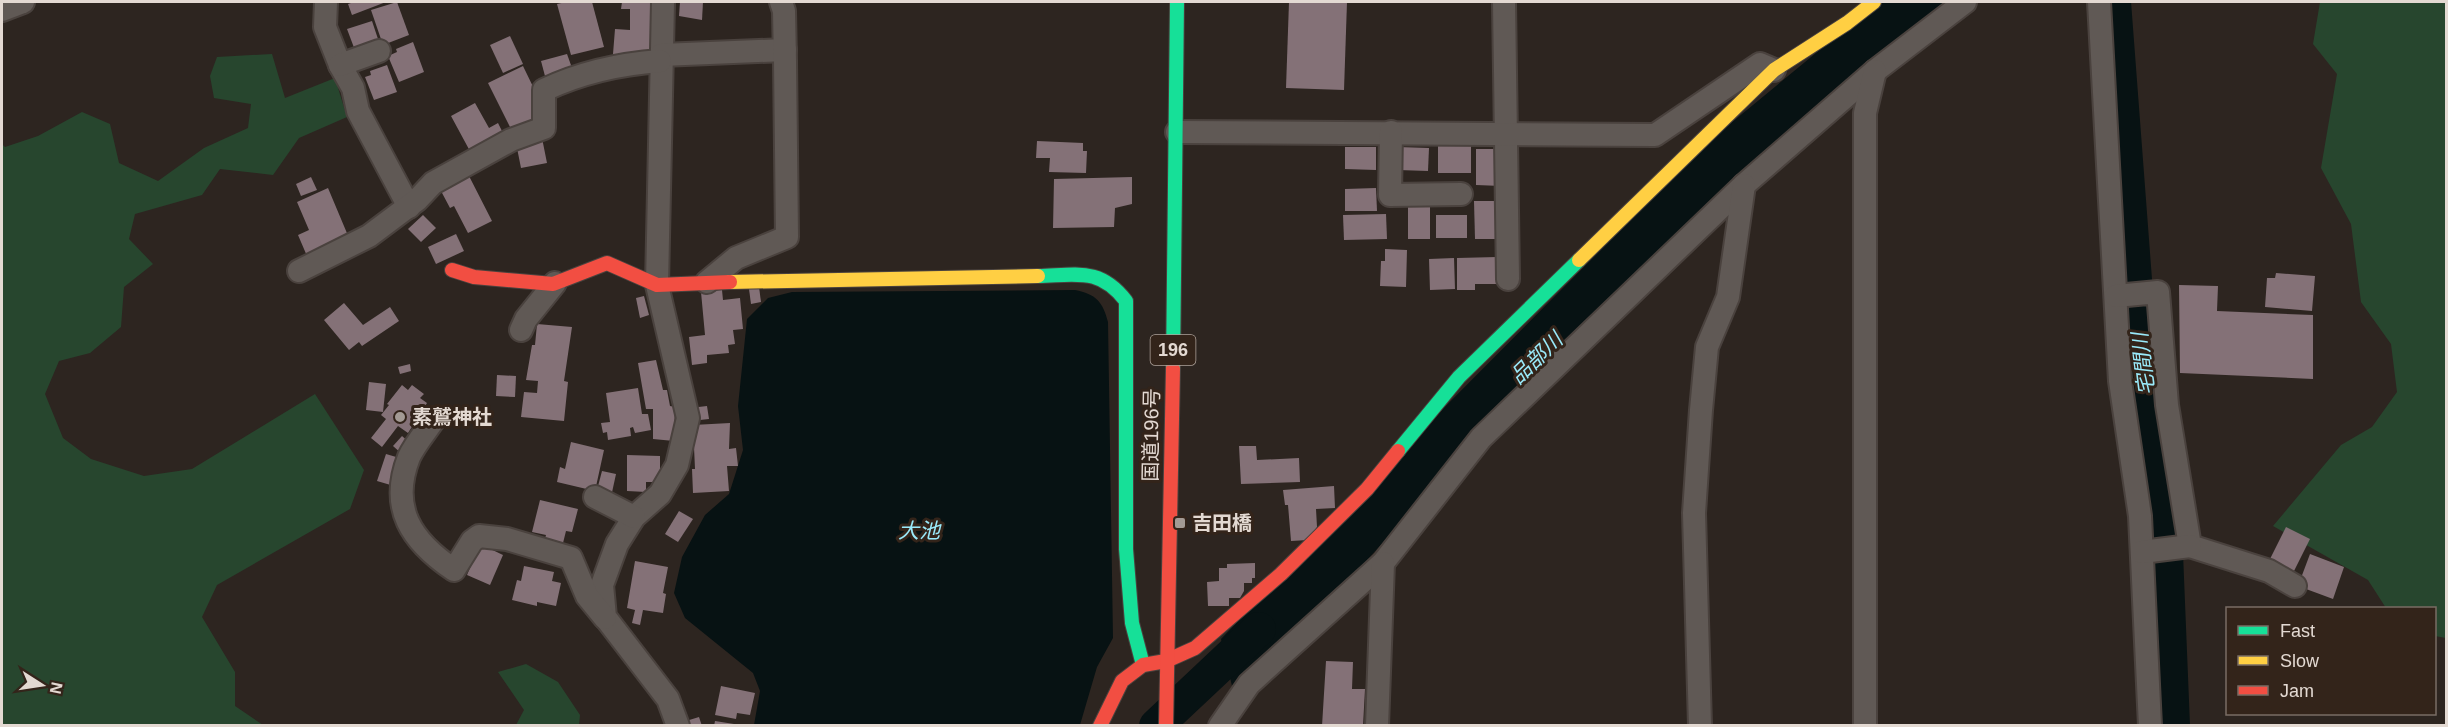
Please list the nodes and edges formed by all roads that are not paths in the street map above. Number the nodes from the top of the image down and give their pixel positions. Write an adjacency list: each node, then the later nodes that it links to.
1 (22, 2): 10 (street)
2 (326, 2): 15 (street)
3 (663, 2): 14 (street)
4 (781, 2): 12 (street)
5 (1177, 2): 18 (main road, 国道196号 / 196)
6 (1504, 2): 20 (street)
7 (1874, 2): 11 (main road)
8 (1965, 2): 17 (street)
9 (2099, 2): 30 (street)
10 (2, 10)
11 (1847, 12): 16 (main road)
12 (785, 50): 14 (street); 27 (street)
13 (379, 51): 15 (street)
14 (661, 58): 23 (street); 29 (street)
15 (340, 65): 23 (street)
16 (1774, 70): 20 (street); 40 (main road)
17 (1875, 71): 21 (street); 48 (street)
18 (1177, 132): 19 (street); 40 (main road, 国道196号 / 196)
19 (1391, 132): 20 (street); 22 (street)
20 (1505, 133): 26 (street)
21 (1744, 184): 37 (street); 47 (street)
22 (1461, 194)
23 (409, 207): 25 (street)
24 (452, 270): 28 (main road)
25 (299, 271)
26 (1508, 279)
27 (707, 282): 29 (main road); 41 (main road)
28 (555, 283): 29 (main road); 31 (street)
29 (657, 285): 34 (street)
30 (2116, 296): 35 (street); 36 (street)
31 (521, 330)
32 (435, 418): 39 (street)
33 (595, 497): 34 (street)
34 (634, 517): 39 (street)
35 (2189, 547): 36 (street); 38 (street)
36 (2142, 552): 49 (street)
37 (1383, 563): 45 (street); 46 (street)
38 (2295, 586)
39 (616, 632): 42 (street)
40 (1166, 661): 41 (main road); 44 (main road, 国道196号 / 196)
41 (1143, 665): 43 (main road)
42 (678, 726)
43 (1100, 726)
44 (1166, 726)
45 (1220, 726)
46 (1377, 726)
47 (1700, 726)
48 (1865, 726)
49 (2150, 726)

